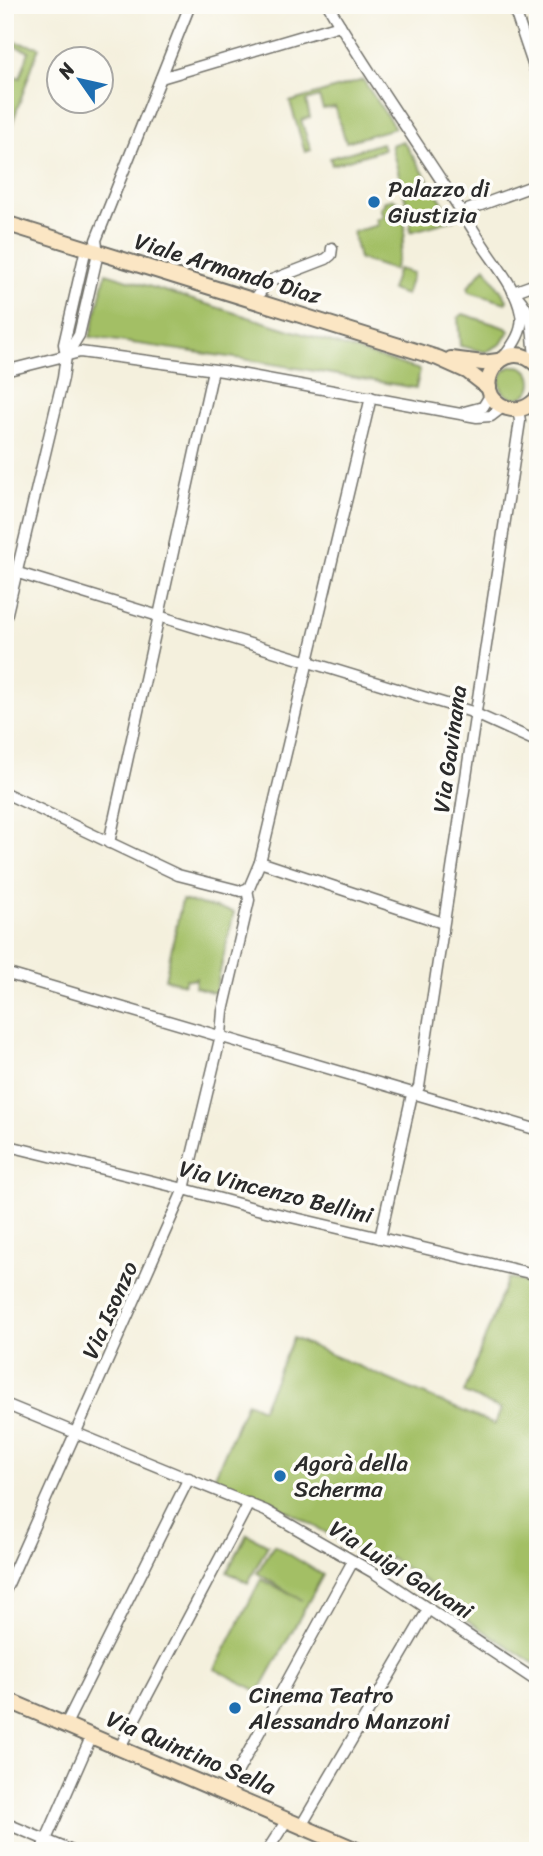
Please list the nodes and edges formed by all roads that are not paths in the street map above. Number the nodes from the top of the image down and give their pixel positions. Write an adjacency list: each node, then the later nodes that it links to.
1 (190, 5): 5 (street)
2 (328, 5): 4 (street)
3 (513, 5): 6 (street)
4 (340, 25): 5 (street); 8 (street)
5 (161, 78): 11 (street)
6 (538, 79)
7 (538, 184): 8 (street)
8 (462, 212): 13 (street)
9 (5, 223): 11 (main road, Viale Armando Diaz)
10 (332, 248): 14 (street)
11 (92, 251): 14 (main road, Viale Armando Diaz); 16 (street)
12 (538, 283): 13 (street)
13 (513, 292): 15 (street); 18 (street)
14 (254, 300): 17 (main road, Viale Armando Diaz)
15 (535, 320): 19 (street)
16 (66, 356): 20 (street); 21 (street); 27 (street)
17 (438, 358): 18 (main road, Viale Armando Diaz); 22 (main road, Viale Armando Diaz)
18 (501, 359): 19 (main road, Viale Armando Diaz); 22 (main road)
19 (538, 365)
20 (213, 370): 23 (street); 28 (street)
21 (5, 371)
22 (490, 391): 24 (main road, Viale Armando Diaz); 25 (street)
23 (371, 397): 25 (street); 30 (street, Via Isonzo)
24 (528, 405): 25 (street); 31 (street, Via Gavinana)
25 (460, 412)
26 (5, 569): 27 (street)
27 (16, 571): 28 (street); 29 (street)
28 (159, 615): 30 (street); 34 (street)
29 (5, 621)
30 (307, 662): 31 (street); 35 (street, Via Isonzo)
31 (474, 714): 32 (street); 37 (street, Via Gavinana)
32 (538, 742)
33 (5, 793): 34 (street)
34 (109, 843): 36 (street)
35 (260, 862): 36 (street, Via Isonzo); 37 (street)
36 (247, 890): 39 (street, Via Isonzo)
37 (443, 923): 40 (street, Via Gavinana)
38 (5, 973): 39 (street)
39 (221, 1035): 40 (street); 43 (street, Via Isonzo)
40 (415, 1093): 41 (street); 44 (street, Via Gavinana)
41 (538, 1130)
42 (5, 1145): 43 (street, Via Vincenzo Bellini)
43 (184, 1189): 44 (street, Via Vincenzo Bellini); 47 (street, Via Isonzo)
44 (380, 1238): 45 (street, Via Vincenzo Bellini)
45 (538, 1275)
46 (5, 1404): 47 (street, Via Luigi Galvani)
47 (76, 1433): 48 (street, Via Luigi Galvani); 51 (street, Via Isonzo)
48 (189, 1478): 49 (street, Via Luigi Galvani); 55 (street)
49 (249, 1503): 50 (street, Via Luigi Galvani); 57 (street)
50 (353, 1561): 52 (street, Via Luigi Galvani); 58 (street)
51 (5, 1591)
52 (429, 1608): 53 (street, Via Luigi Galvani); 60 (street)
53 (538, 1682)
54 (5, 1699): 55 (main road, Via Quintino Sella)
55 (66, 1724): 56 (main road, Via Quintino Sella)
56 (92, 1735): 57 (main road, Via Quintino Sella); 61 (street)
57 (120, 1748): 58 (main road, Via Quintino Sella)
58 (226, 1793): 60 (main road, Via Quintino Sella)
59 (5, 1823): 61 (street)
60 (294, 1823): 64 (street); 65 (main road, Via Quintino Sella)
61 (46, 1840): 62 (street); 63 (street)
62 (41, 1851)
63 (72, 1851)
64 (267, 1851)
65 (359, 1851)

